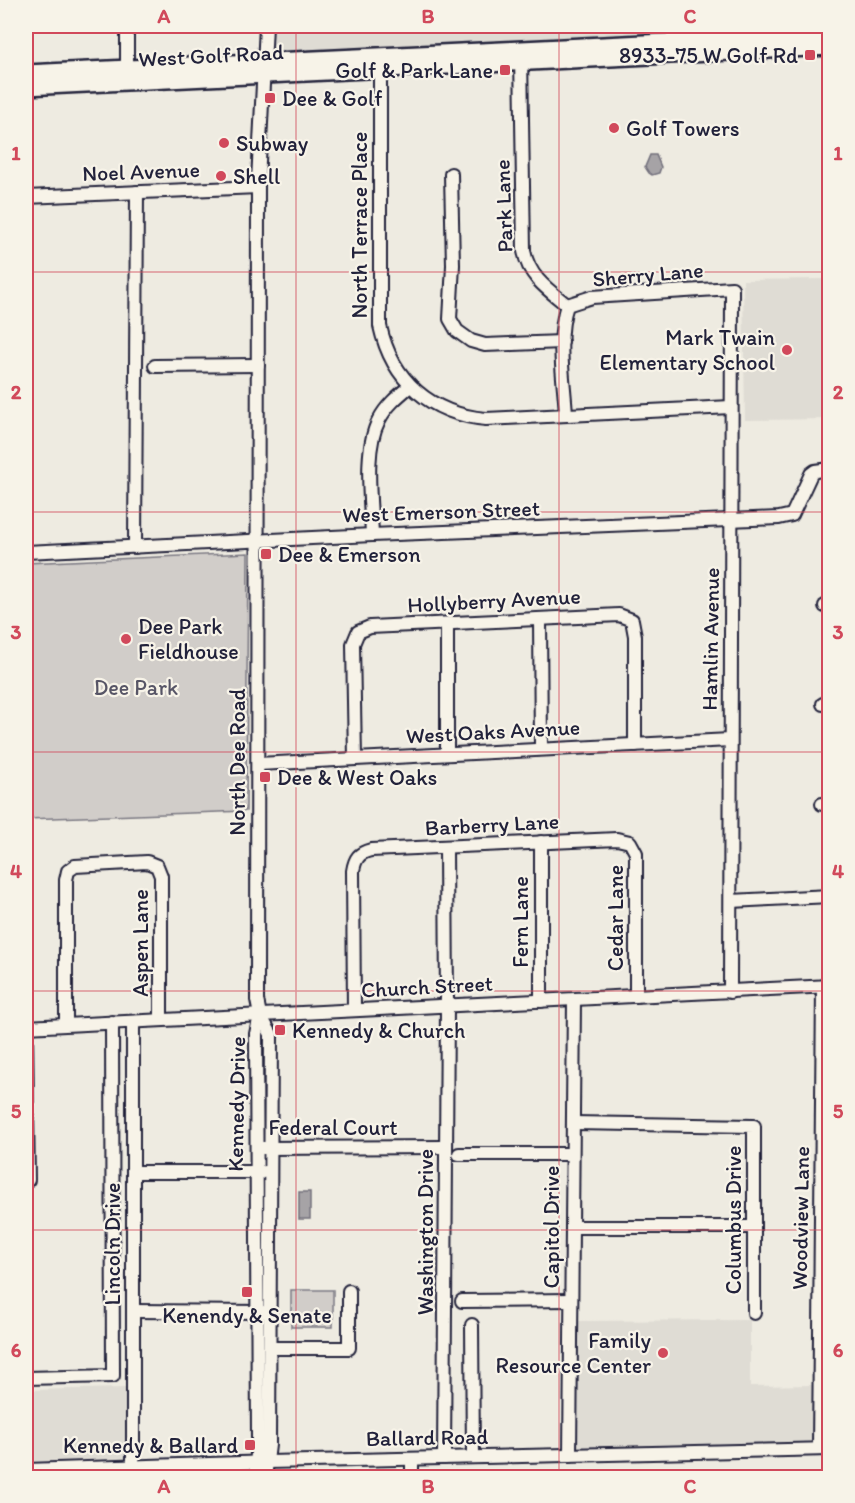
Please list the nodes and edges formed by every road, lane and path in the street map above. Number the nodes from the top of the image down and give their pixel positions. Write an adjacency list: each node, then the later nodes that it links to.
1 (127, 26): 7 (street)
2 (266, 26): 8 (street, North Dee Road)
3 (830, 34): 5 (main road)
4 (830, 47): 5 (main road, West Golf Road)
5 (521, 56): 6 (main road, West Golf Road); 6 (main road, West Golf Road); 16 (street, Park Lane)
6 (380, 63): 8 (main road, West Golf Road); 20 (street, North Terrace Place)
7 (128, 68): 8 (main road, West Golf Road); 9 (main road, West Golf Road)
8 (264, 68): 10 (main road, West Golf Road); 12 (street, North Dee Road)
9 (26, 73)
10 (26, 87)
11 (451, 174): 17 (street)
12 (258, 187): 13 (street, Noel Avenue); 18 (street, North Dee Road)
13 (136, 192): 14 (street, Noel Avenue); 27 (street)
14 (26, 197)
15 (732, 288): 16 (street, Sherry Lane); 21 (street, Hamlin Avenue)
16 (567, 305): 17 (street)
17 (562, 342): 22 (street)
18 (258, 365): 19 (street); 26 (street, North Dee Road)
19 (155, 366)
20 (410, 386): 22 (street, North Terrace Place); 25 (street)
21 (731, 407): 22 (street, North Terrace Place); 24 (street, Hamlin Avenue)
22 (566, 414)
23 (830, 469): 24 (street, West Emerson Street)
24 (732, 520): 25 (street, West Emerson Street); 31 (street, Hamlin Avenue)
25 (372, 535): 26 (street, West Emerson Street)
26 (258, 541): 27 (street, West Emerson Street); 36 (street, North Dee Road)
27 (135, 547): 28 (street, West Emerson Street)
28 (26, 552)
29 (540, 619): 30 (street, Hollyberry Avenue); 32 (street, Hollyberry Avenue); 33 (street)
30 (447, 624): 34 (street); 35 (street, Hollyberry Avenue)
31 (730, 740): 32 (street, West Oaks Avenue); 41 (street, Hamlin Avenue)
32 (635, 745): 33 (street, West Oaks Avenue)
33 (541, 749): 34 (street, West Oaks Avenue)
34 (447, 754): 35 (street, West Oaks Avenue)
35 (355, 759): 36 (street, West Oaks Avenue)
36 (258, 764): 49 (street, North Dee Road)
37 (541, 842): 38 (street, Barberry Lane); 39 (street, Barberry Lane); 46 (street, Fern Lane)
38 (630, 842): 44 (street, Cedar Lane)
39 (446, 847): 47 (street, Washington Drive); 48 (street, Barberry Lane)
40 (830, 896): 41 (street)
41 (731, 901): 43 (street, Hamlin Avenue)
42 (826, 986): 43 (street, Church Street); 65 (street, Woodview Lane)
43 (730, 992): 44 (street, Church Street)
44 (636, 996): 45 (street, Church Street)
45 (574, 1000): 46 (street, Church Street); 55 (street, Capitol Drive)
46 (541, 1001): 47 (street, Church Street)
47 (447, 1006): 48 (street, Church Street); 56 (street, Washington Drive)
48 (354, 1010): 49 (street, Church Street)
49 (260, 1015): 50 (street, Church Street); 57 (street, Kennedy Drive); 58 (street, Kennedy Drive)
50 (160, 1020): 52 (street, Church Street); 53 (street, Aspen Lane)
51 (112, 1022): 52 (street, Church Street); 53 (street, Church Street); 77 (street, Lincoln Drive)
52 (133, 1022): 61 (street, Lincoln Drive)
53 (66, 1024): 54 (street, Church Street)
54 (26, 1027): 64 (street)
55 (573, 1124): 60 (street, Capitol Drive); 67 (street, Columbus Drive)
56 (446, 1147): 58 (street, Federal Court); 81 (street, Washington Drive)
57 (256, 1148): 58 (street, Federal Court); 62 (street, Kennedy Drive)
58 (270, 1148): 63 (street, Kennedy Drive)
59 (459, 1154): 60 (street)
60 (572, 1154): 66 (street, Capitol Drive)
61 (133, 1172): 62 (street); 71 (street, Lincoln Drive)
62 (256, 1172): 63 (street); 72 (street, Kennedy Drive)
63 (270, 1172): 73 (street, Kennedy Drive)
64 (27, 1180)
65 (825, 1208): 78 (street, Woodview Lane)
66 (572, 1227): 67 (street); 69 (street, Capitol Drive)
67 (754, 1227): 74 (street, Columbus Drive)
68 (349, 1291): 76 (street)
69 (571, 1300): 70 (street); 79 (street, Capitol Drive)
70 (462, 1301)
71 (133, 1311): 72 (street); 84 (street, Lincoln Drive)
72 (258, 1312): 73 (street); 83 (street, Kennedy Drive)
73 (271, 1312): 76 (street, Kennedy Drive)
74 (754, 1313)
75 (472, 1325): 80 (street)
76 (270, 1348): 83 (street, Kennedy Drive)
77 (26, 1378)
78 (824, 1449): 79 (street, Ballard Road)
79 (570, 1455): 80 (street, Ballard Road)
80 (472, 1457): 81 (street, Ballard Road)
81 (444, 1458): 82 (street, Ballard Road)
82 (412, 1459): 83 (street, Ballard Road); 89 (street)
83 (262, 1462): 84 (street, Ballard Road); 87 (street); 88 (street)
84 (133, 1466): 86 (street, Ballard Road)
85 (26, 1470): 86 (street, Ballard Road)
86 (81, 1473)
87 (255, 1478)
88 (265, 1478)
89 (412, 1478)

